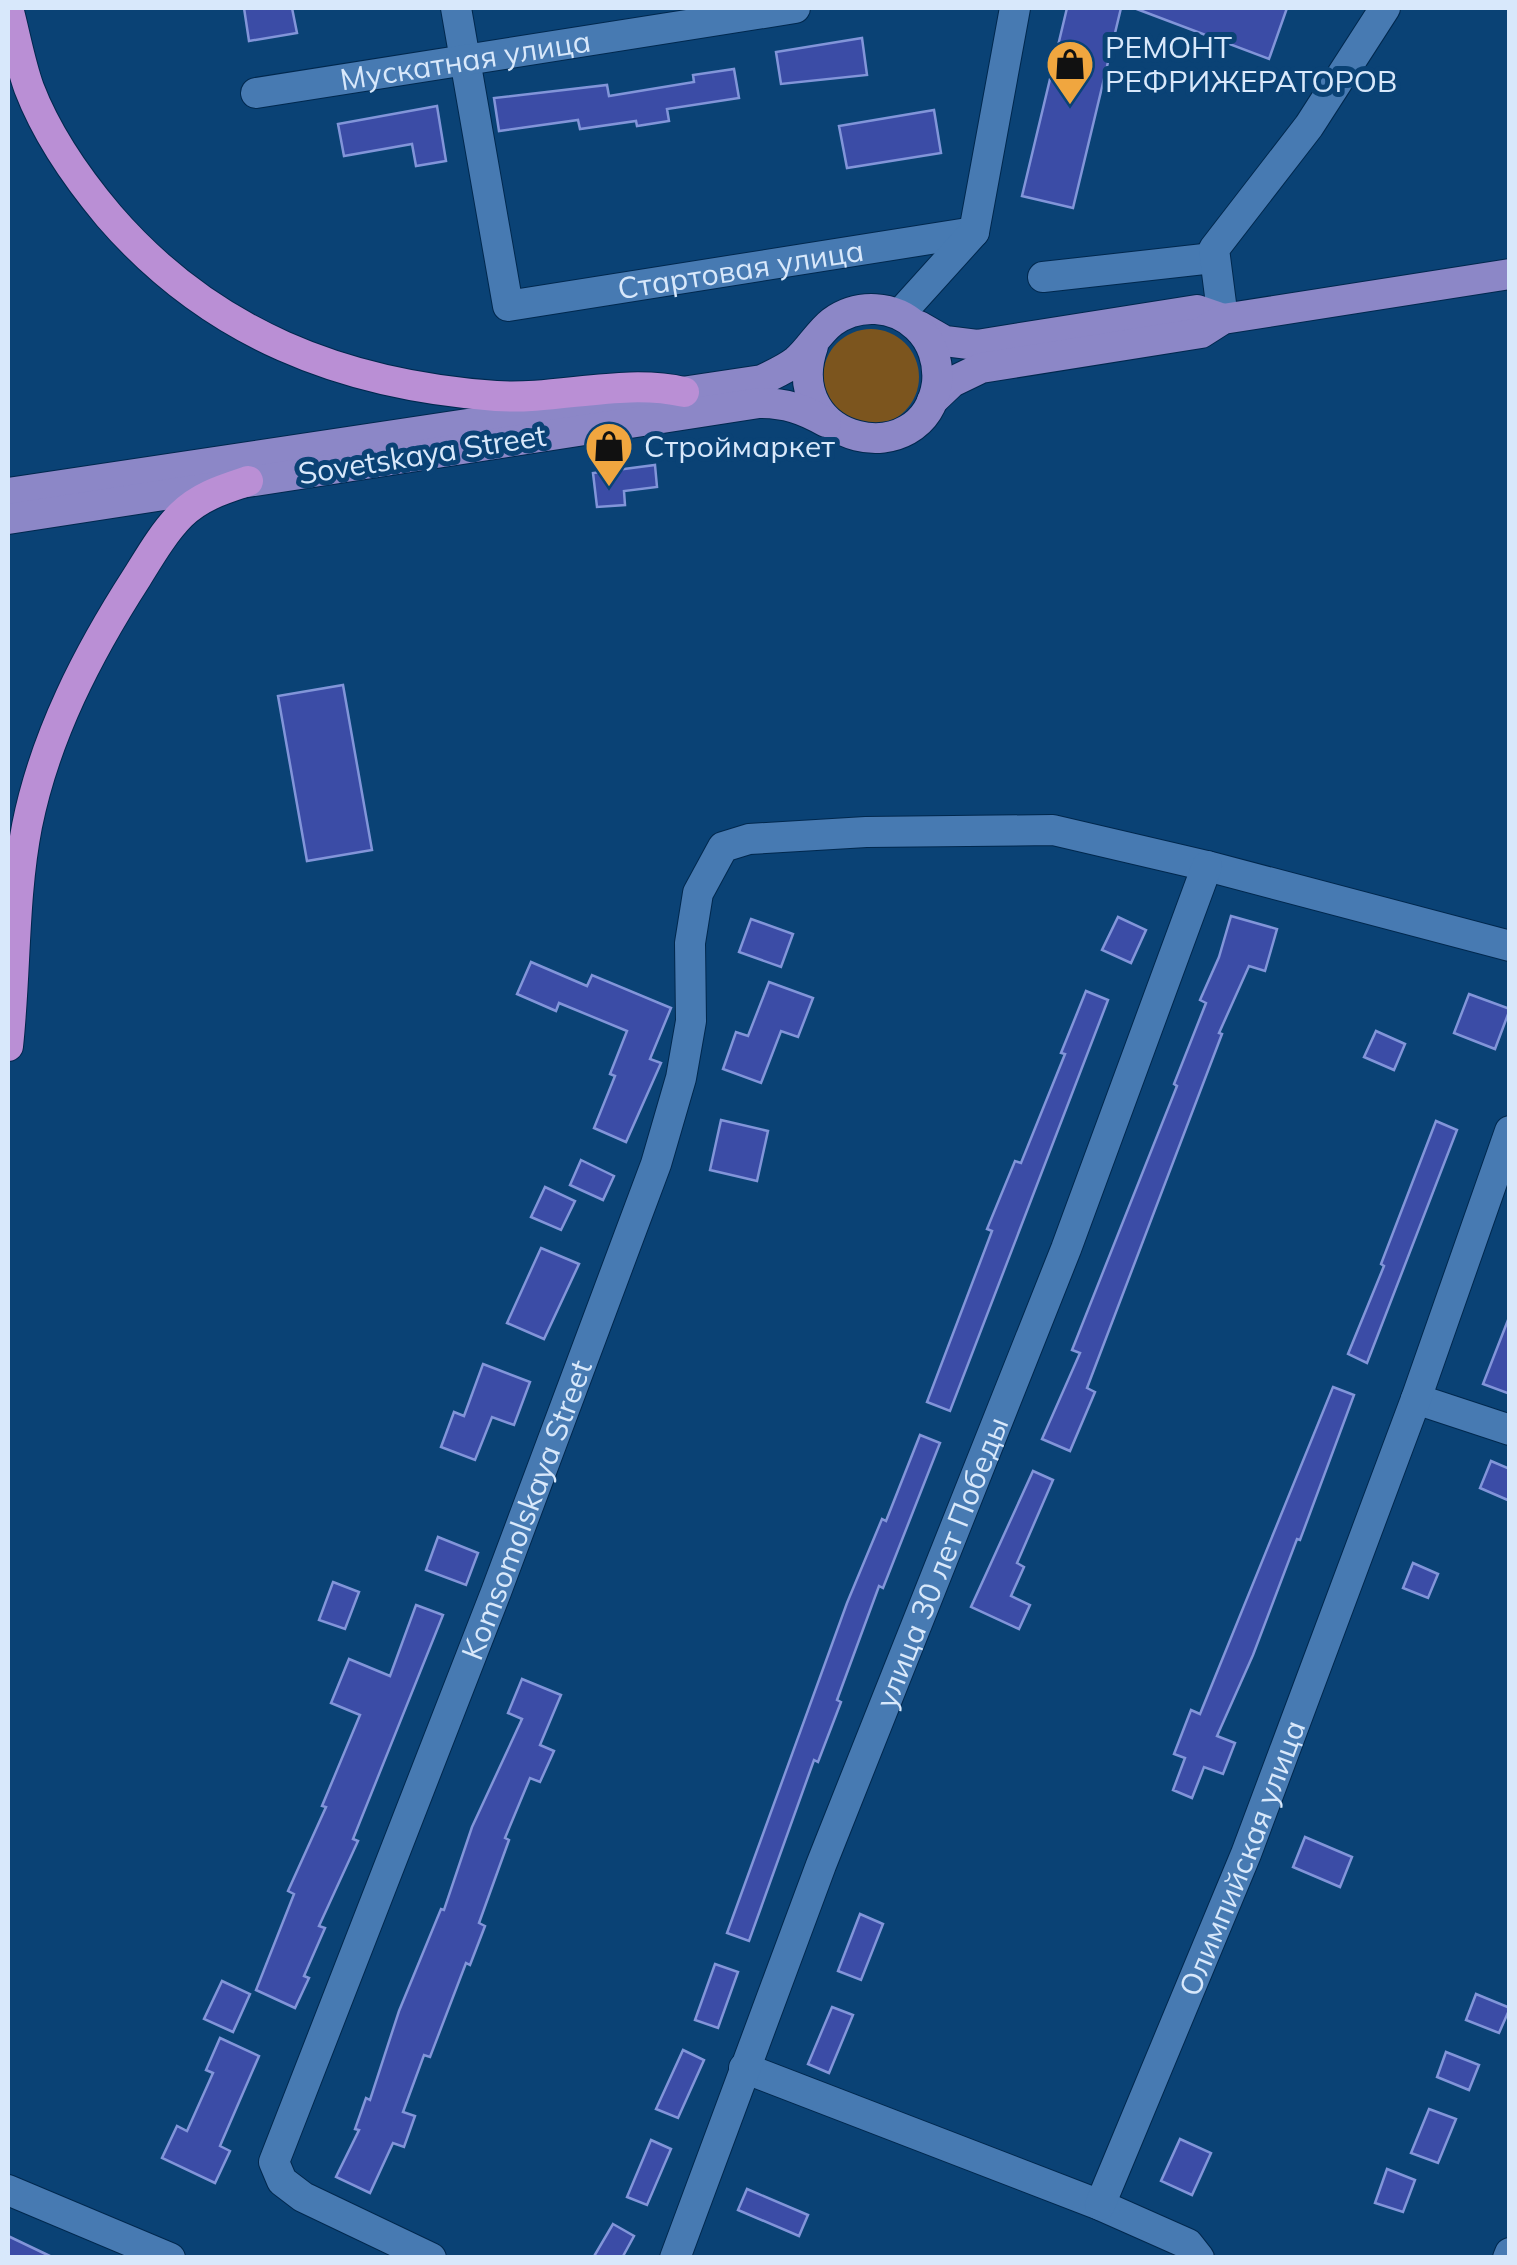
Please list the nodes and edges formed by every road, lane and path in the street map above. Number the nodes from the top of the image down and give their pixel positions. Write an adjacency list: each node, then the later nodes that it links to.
1 (8, 8): 15 (highway)
2 (456, 8): 6 (street)
3 (795, 8): 6 (street, Мускатная улица)
4 (1015, 8): 8 (street)
5 (1385, 8): 9 (street)
6 (464, 60): 7 (street, Мускатная улица); 8 (street, Стартовая улица)
7 (256, 93)
8 (974, 232): 12 (street)
9 (1214, 258): 11 (street); 13 (street)
10 (1510, 274): 13 (main road)
11 (1043, 276)
12 (906, 318): 13 (main road); 14 (main road); 16 (main road)
13 (1222, 319): 16 (main road)
14 (813, 346): 15 (main road, Sovetskaya Street); 17 (main road)
15 (684, 392): 19 (main road, Sovetskaya Street)
16 (932, 401): 17 (main road)
17 (832, 425): 18 (main road, Sovetskaya Street)
18 (248, 480): 19 (main road, Sovetskaya Street); 24 (highway)
19 (120, 490): 20 (main road, Sovetskaya Street); 21 (main road, Sovetskaya Street)
20 (8, 493)
21 (8, 519)
22 (1207, 866): 23 (street); 28 (street, улица 30 лет Победы); 32 (street, Komsomolskaya Street)
23 (1510, 946)
24 (8, 1046)
25 (1510, 1130): 26 (street, Олимпийская улица)
26 (1416, 1399): 27 (street); 30 (street, Олимпийская улица)
27 (1510, 1430)
28 (744, 2068): 30 (street); 33 (street, улица 30 лет Победы)
29 (8, 2190): 31 (street)
30 (1100, 2205): 34 (street)
31 (170, 2258)
32 (431, 2258)
33 (675, 2258)
34 (1200, 2258)

